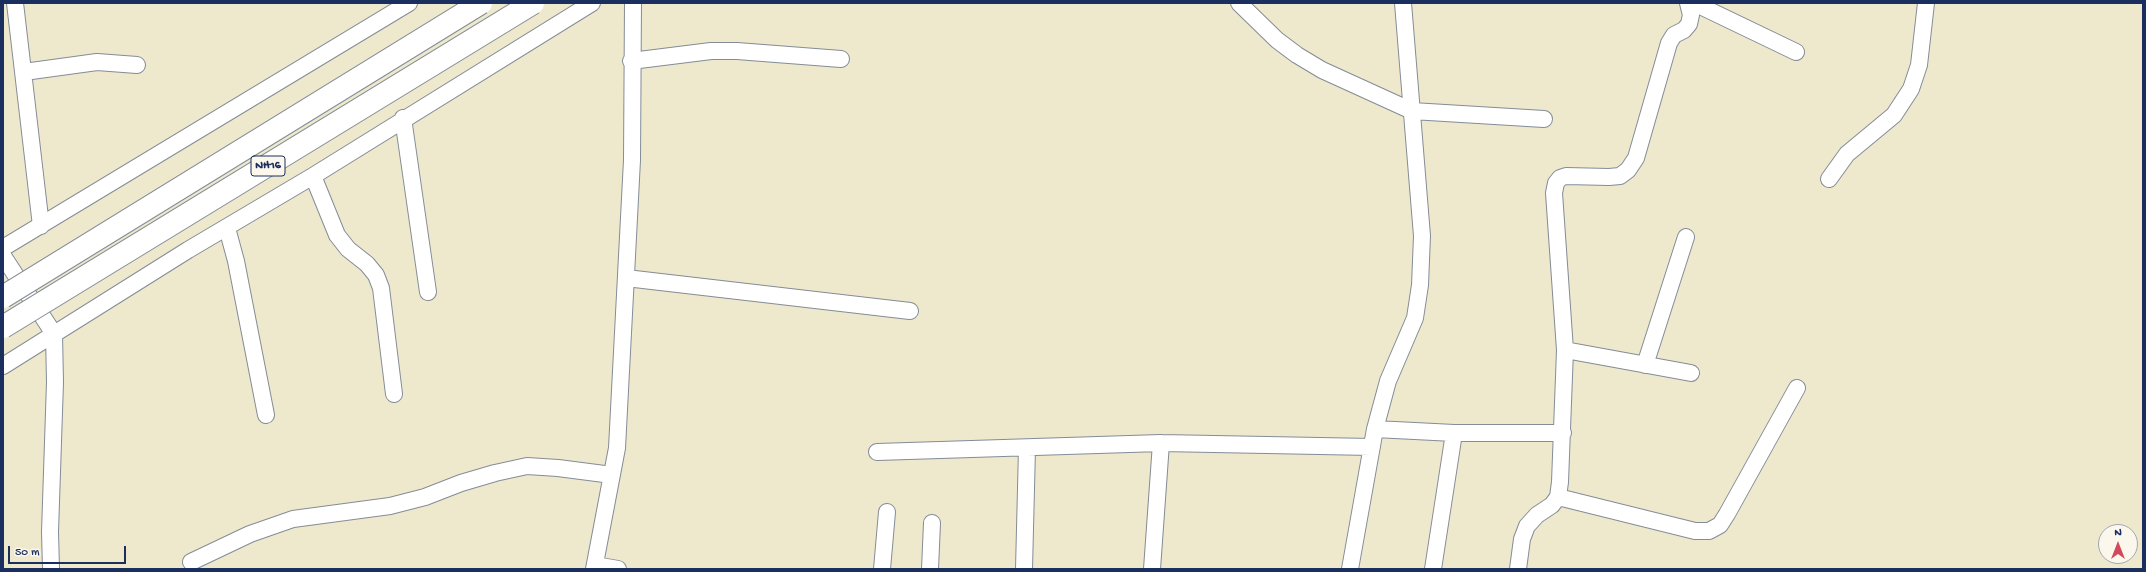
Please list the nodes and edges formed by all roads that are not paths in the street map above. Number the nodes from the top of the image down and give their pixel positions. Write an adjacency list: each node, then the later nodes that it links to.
1 (15, 3): 16 (street)
2 (409, 3): 22 (street)
3 (481, 3): 29 (highway, NH16, bridge)
4 (533, 3): 31 (highway, NH16, bridge)
5 (592, 3): 18 (street)
6 (633, 3): 14 (street)
7 (1239, 3): 17 (street)
8 (1403, 3): 17 (street)
9 (1688, 3): 33 (street)
10 (1694, 3): 12 (street)
11 (1926, 3): 21 (street)
12 (1796, 52)
13 (841, 59): 14 (street)
14 (631, 60): 27 (street)
15 (137, 65): 16 (street)
16 (24, 72): 22 (street)
17 (1412, 111): 19 (street); 40 (street)
18 (403, 118): 20 (street); 28 (street)
19 (1544, 119)
20 (314, 176): 23 (street); 38 (street)
21 (1830, 180)
22 (41, 226): 25 (street)
23 (227, 228): 32 (street); 39 (street)
24 (1686, 237): 34 (street)
25 (3, 248)
26 (3, 256): 32 (street)
27 (626, 278): 30 (street); 47 (street)
28 (428, 292)
29 (3, 297)
30 (910, 311)
31 (3, 327)
32 (54, 334): 35 (street); 53 (street)
33 (1565, 350): 34 (street); 42 (street)
34 (1645, 365): 36 (street)
35 (3, 366)
36 (1691, 373)
37 (1797, 388): 48 (street)
38 (394, 394)
39 (266, 415)
40 (1375, 429): 41 (street); 44 (street)
41 (1454, 432): 42 (street); 60 (street)
42 (1563, 433): 48 (street)
43 (1161, 443): 44 (street); 45 (street); 58 (street)
44 (1372, 447): 59 (street)
45 (1027, 448): 46 (street); 57 (street)
46 (876, 452)
47 (612, 475): 51 (street); 52 (street)
48 (1558, 496): 61 (street)
49 (887, 512): 55 (street)
50 (932, 524): 56 (street)
51 (191, 562)
52 (594, 567): 54 (street)
53 (50, 569)
54 (618, 569)
55 (882, 569)
56 (930, 569)
57 (1024, 569)
58 (1152, 569)
59 (1350, 569)
60 (1433, 569)
61 (1518, 569)

